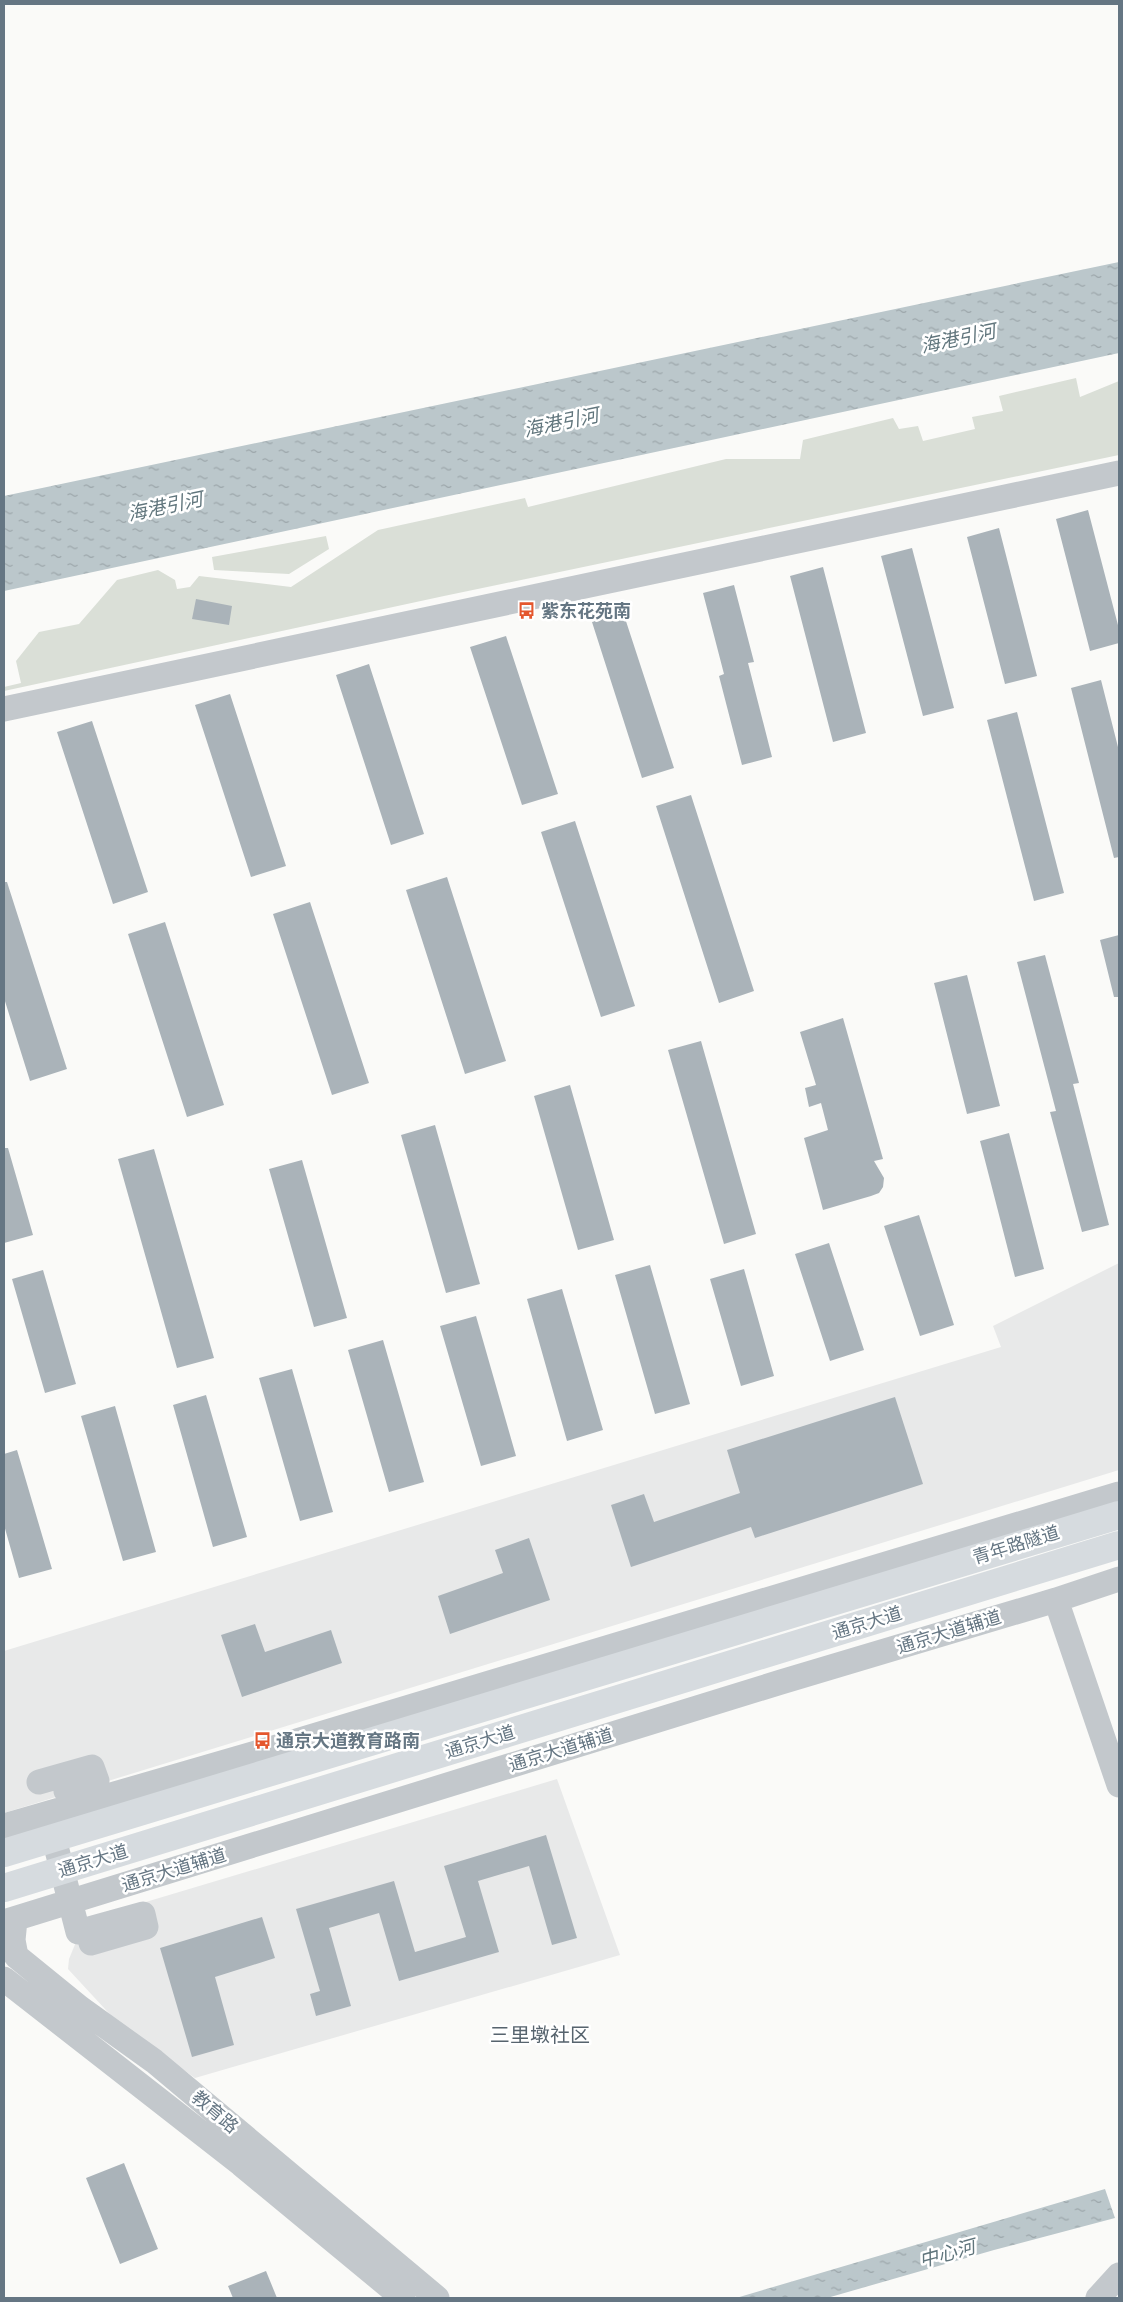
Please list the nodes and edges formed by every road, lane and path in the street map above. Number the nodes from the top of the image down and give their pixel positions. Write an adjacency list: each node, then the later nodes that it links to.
1 (1119, 473): 2 (street)
2 (4, 710)
3 (1119, 1495): 7 (highway); 13 (street)
4 (1119, 1515): 7 (highway, 青年路隧道)
5 (1119, 1545): 10 (highway, 青年路隧道)
6 (1119, 1564): 10 (highway)
7 (914, 1576): 14 (highway, 通京大道)
8 (1119, 1579): 9 (street, 通京大道辅道)
9 (1056, 1600): 12 (street); 16 (street, 通京大道辅道)
10 (928, 1605): 15 (highway, 通京大道)
11 (39, 1782): 17 (street)
12 (1119, 1785)
13 (4, 1826)
14 (4, 1853)
15 (4, 1888)
16 (9, 1921): 21 (street, 教育路)
17 (91, 1943)
18 (4, 1979): 20 (street, 教育路)
19 (1119, 2275): 22 (street)
20 (403, 2298)
21 (437, 2298)
22 (1098, 2298)

